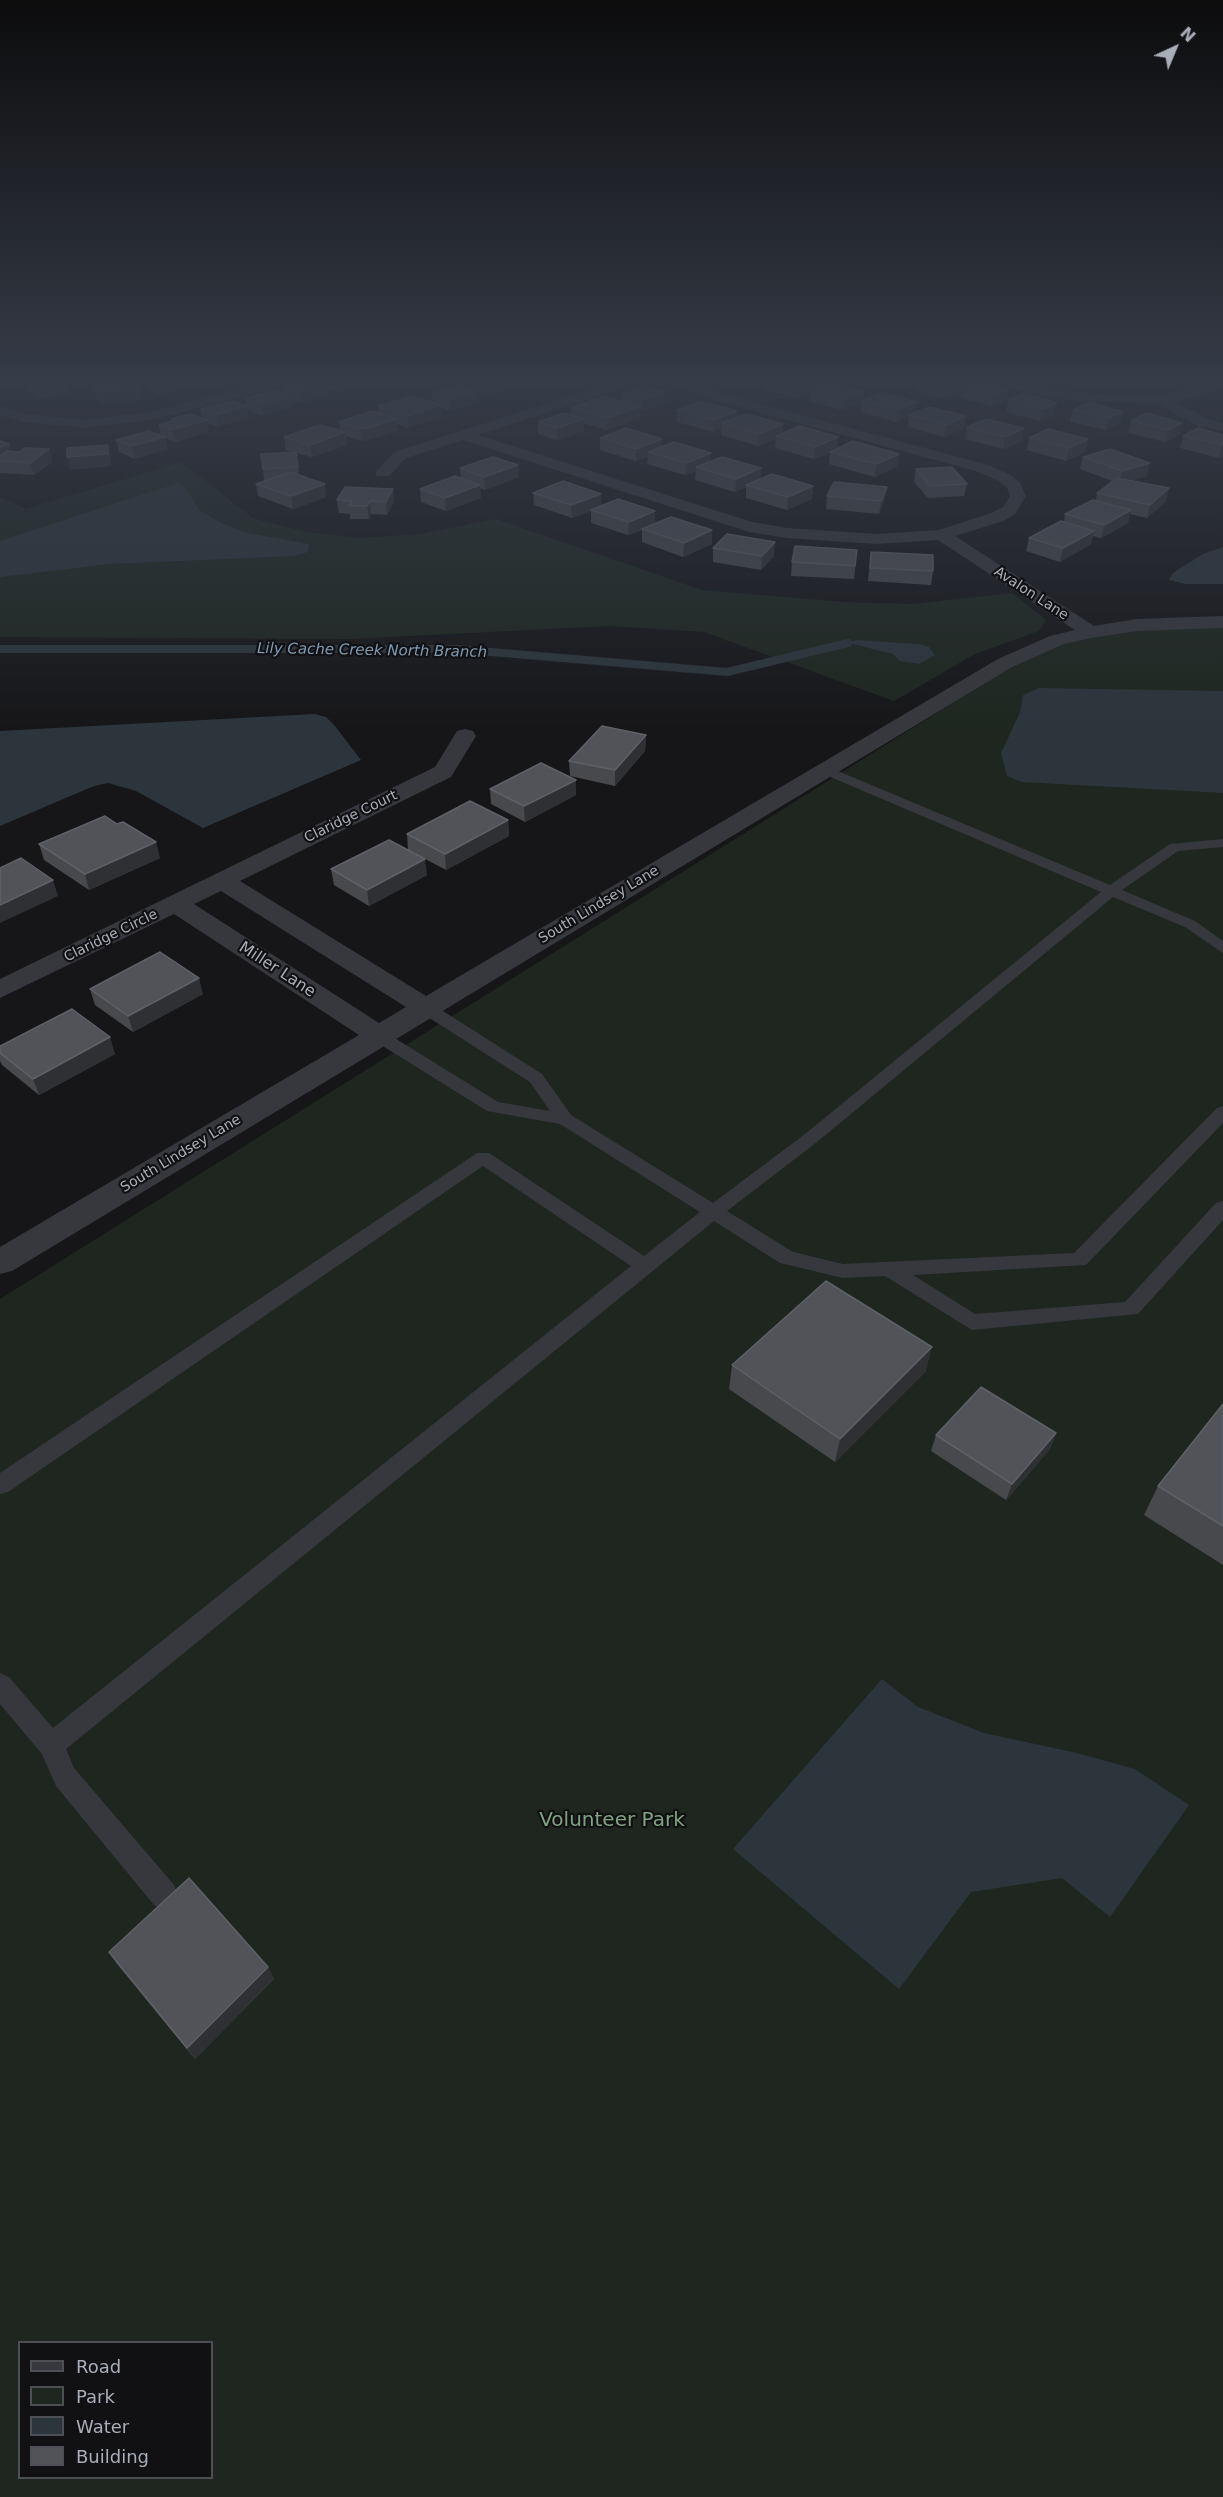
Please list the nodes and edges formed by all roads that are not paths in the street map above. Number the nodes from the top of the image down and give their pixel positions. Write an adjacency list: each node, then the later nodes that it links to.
1 (670, 502): 3 (street)
2 (1015, 502): 3 (street)
3 (941, 536): 5 (street, Avalon Lane)
4 (1223, 622): 5 (street, South Lindsey Lane)
5 (1091, 632): 7 (street, South Lindsey Lane)
6 (465, 736): 9 (street, Claridge Court)
7 (826, 770): 10 (lane); 14 (street, South Lindsey Lane)
8 (1223, 843): 10 (lane)
9 (222, 881): 11 (street, Claridge Circle); 14 (street)
10 (1112, 890): 12 (lane); 19 (lane)
11 (176, 904): 13 (street, Claridge Circle); 15 (street, Miller Lane)
12 (1223, 948)
13 (0, 990)
14 (426, 1008): 15 (street, South Lindsey Lane); 17 (lane)
15 (379, 1036): 17 (lane); 20 (street, South Lindsey Lane)
16 (1223, 1112): 22 (lane)
17 (565, 1119): 19 (lane)
18 (1223, 1208): 22 (lane)
19 (712, 1212): 21 (lane); 22 (lane)
20 (0, 1262)
21 (645, 1266): 23 (lane); 25 (lane)
22 (890, 1269)
23 (0, 1485)
24 (0, 1685): 25 (lane)
25 (51, 1745): 26 (lane)
26 (164, 1895)

